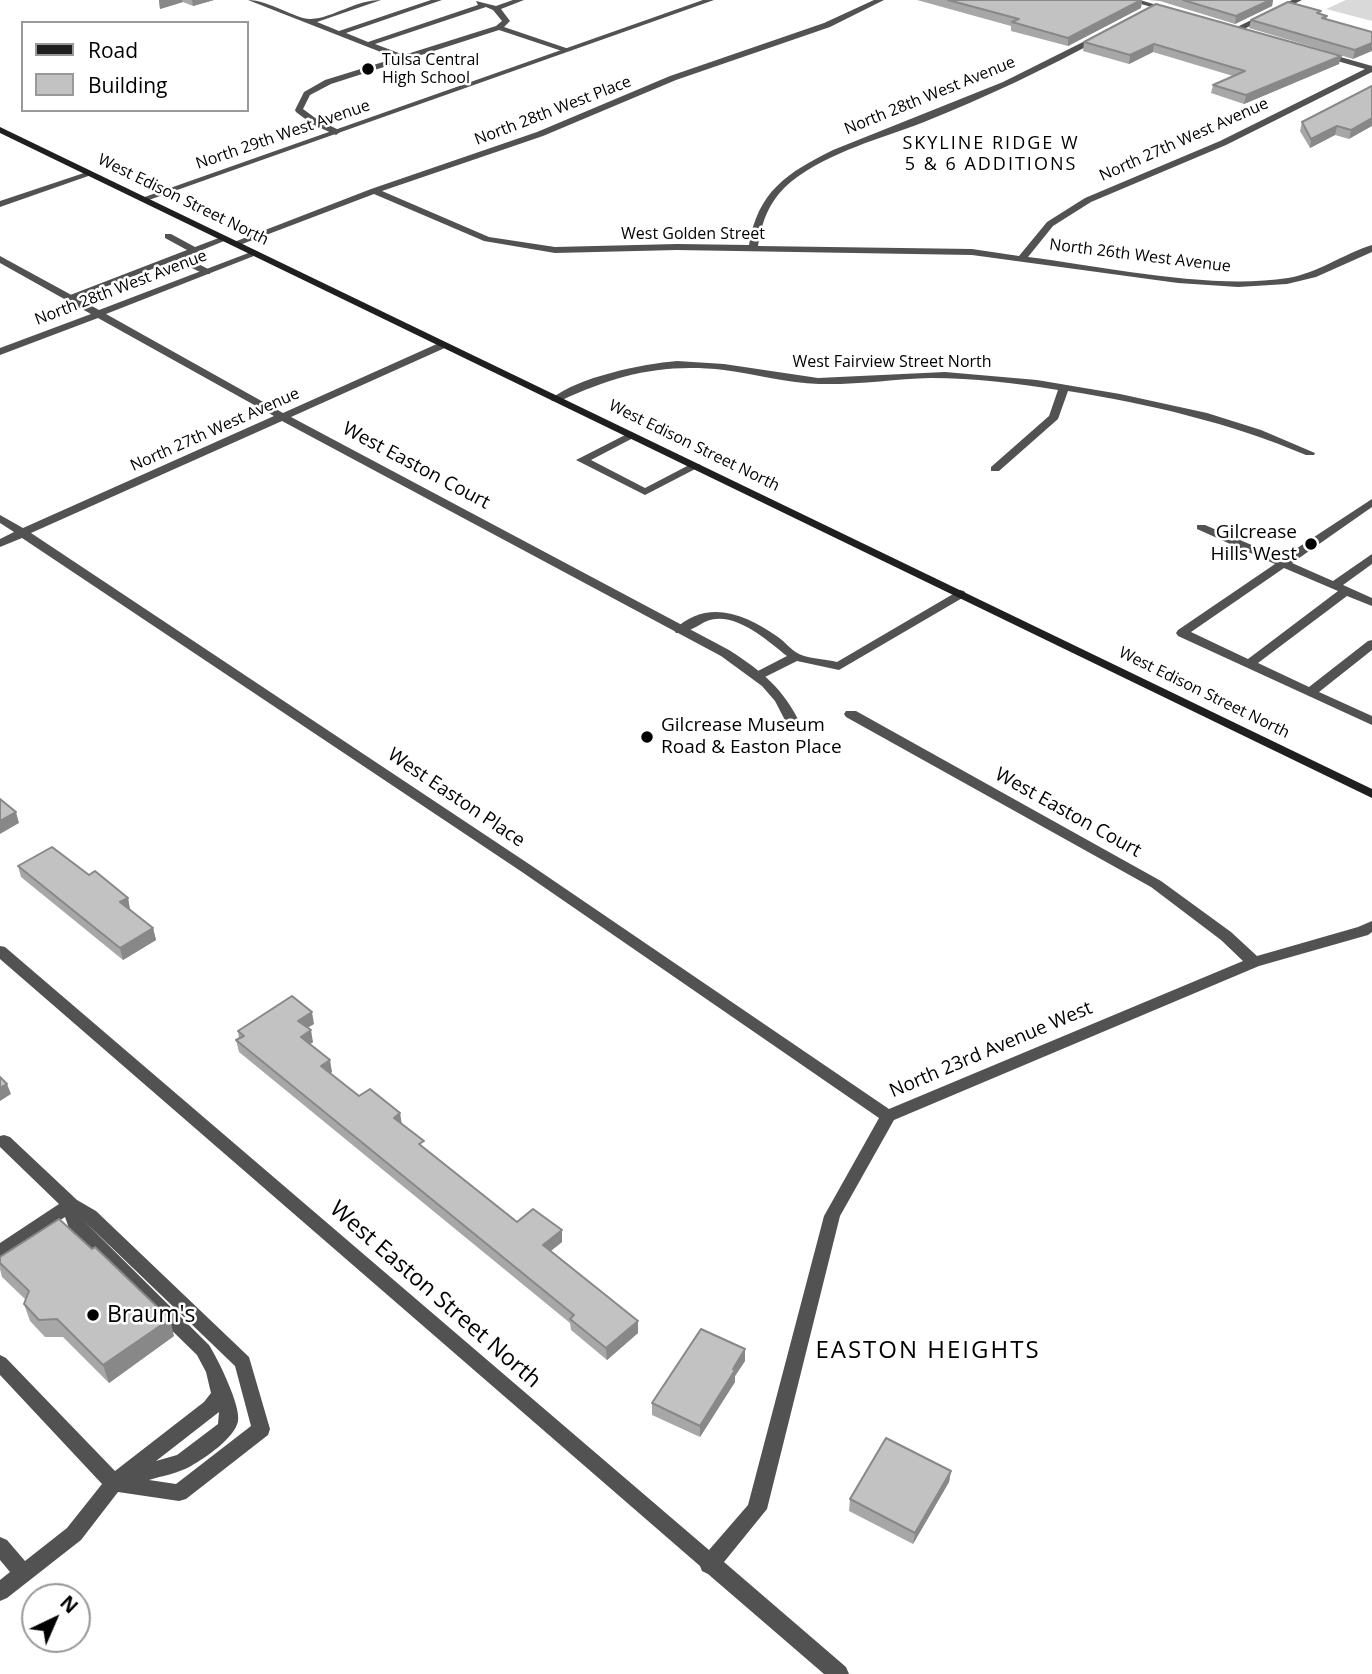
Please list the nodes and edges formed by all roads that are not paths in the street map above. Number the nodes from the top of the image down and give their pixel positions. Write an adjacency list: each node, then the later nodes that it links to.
1 (252, 0): 15 (street)
2 (377, 0): 15 (street)
3 (438, 0): 21 (street)
4 (472, 0): 10 (street)
5 (520, 0): 12 (street)
6 (710, 0): 23 (street, North 29th West Avenue)
7 (880, 0): 30 (street, North 28th West Place)
8 (1131, 0): 11 (street)
9 (1298, 0): 19 (street)
10 (486, 5): 12 (street); 22 (street)
11 (1156, 6): 13 (street); 14 (street)
12 (496, 8): 18 (street)
13 (1144, 12)
14 (1183, 14)
15 (310, 22): 21 (street)
16 (1224, 25): 19 (street)
17 (1114, 27): 36 (street, North 28th West Avenue)
18 (499, 28): 23 (street); 25 (street)
19 (1237, 29): 20 (street)
20 (1248, 32)
21 (340, 33): 22 (street)
22 (368, 44): 25 (street)
23 (568, 50): 28 (street, North 29th West Avenue)
24 (1316, 52): 26 (street)
25 (404, 58): 28 (street)
26 (1372, 69): 40 (street, North 27th West Avenue)
27 (0, 130): 29 (main road, West Edison Street North)
28 (336, 132): 31 (street, North 29th West Avenue)
29 (90, 174): 31 (main road, West Edison Street North); 32 (street)
30 (374, 191): 34 (street, North 28th West Place); 36 (street, West Golden Street)
31 (143, 200): 34 (main road, West Edison Street North)
32 (0, 204)
33 (168, 236): 37 (street)
34 (229, 241): 37 (street, North 28th West Place); 38 (main road, West Edison Street North)
35 (1372, 247): 40 (street, North 26th West Avenue)
36 (753, 249): 40 (street, West Golden Street)
37 (195, 250): 39 (street, North 28th West Place)
38 (254, 254): 42 (street, North 28th West Avenue); 45 (main road, West Edison Street North)
39 (177, 257): 42 (street); 43 (street, North 28th West Place)
40 (1023, 257)
41 (0, 260): 43 (street, West Easton Court)
42 (207, 272): 44 (street, North 28th West Avenue)
43 (70, 297): 44 (street, West Easton Court)
44 (100, 314): 46 (street, North 28th West Avenue); 49 (street, West Easton Court)
45 (443, 345): 48 (main road, West Edison Street North); 49 (street, North 27th West Avenue)
46 (0, 352)
47 (1064, 388): 48 (street, West Fairview Street North); 51 (street, West Fairview Street North); 53 (street)
48 (556, 399): 50 (main road, West Edison Street North)
49 (284, 416): 57 (street, North 27th West Avenue); 64 (street, West Easton Court)
50 (631, 435): 52 (main road, West Edison Street North); 52 (street)
51 (1310, 453)
52 (695, 466): 62 (main road, West Edison Street North)
53 (995, 469)
54 (1372, 502): 60 (street)
55 (0, 518): 57 (street, West Easton Place)
56 (1201, 527): 60 (street)
57 (23, 533): 58 (street, North 27th West Avenue); 77 (street, West Easton Place)
58 (0, 543)
59 (1372, 558): 61 (street)
60 (1282, 563): 61 (street); 67 (street)
61 (1340, 588): 63 (street); 67 (street)
62 (960, 594): 66 (street); 73 (main road, West Edison Street North)
63 (1372, 602)
64 (681, 630): 66 (street); 68 (street, West Easton Court)
65 (1372, 644): 69 (street)
66 (795, 657): 68 (street)
67 (1249, 664): 69 (street)
68 (759, 676): 72 (street, West Easton Court)
69 (1311, 692): 71 (street)
70 (851, 714): 76 (street, West Easton Court)
71 (1372, 721)
72 (794, 725)
73 (1372, 794)
74 (1372, 926): 76 (street, North 23rd Avenue West)
75 (0, 951): 84 (street, West Easton Street North)
76 (1254, 962): 77 (street, North 23rd Avenue West)
77 (888, 1116): 84 (street, North 23rd Avenue West)
78 (4, 1141): 79 (street)
79 (71, 1205): 80 (street); 82 (street); 82 (street)
80 (0, 1252)
81 (0, 1363): 82 (street)
82 (114, 1483): 85 (street)
83 (0, 1546): 85 (street)
84 (709, 1564): 87 (street, West Easton Street North)
85 (22, 1572): 86 (street)
86 (0, 1592)
87 (839, 1674)

